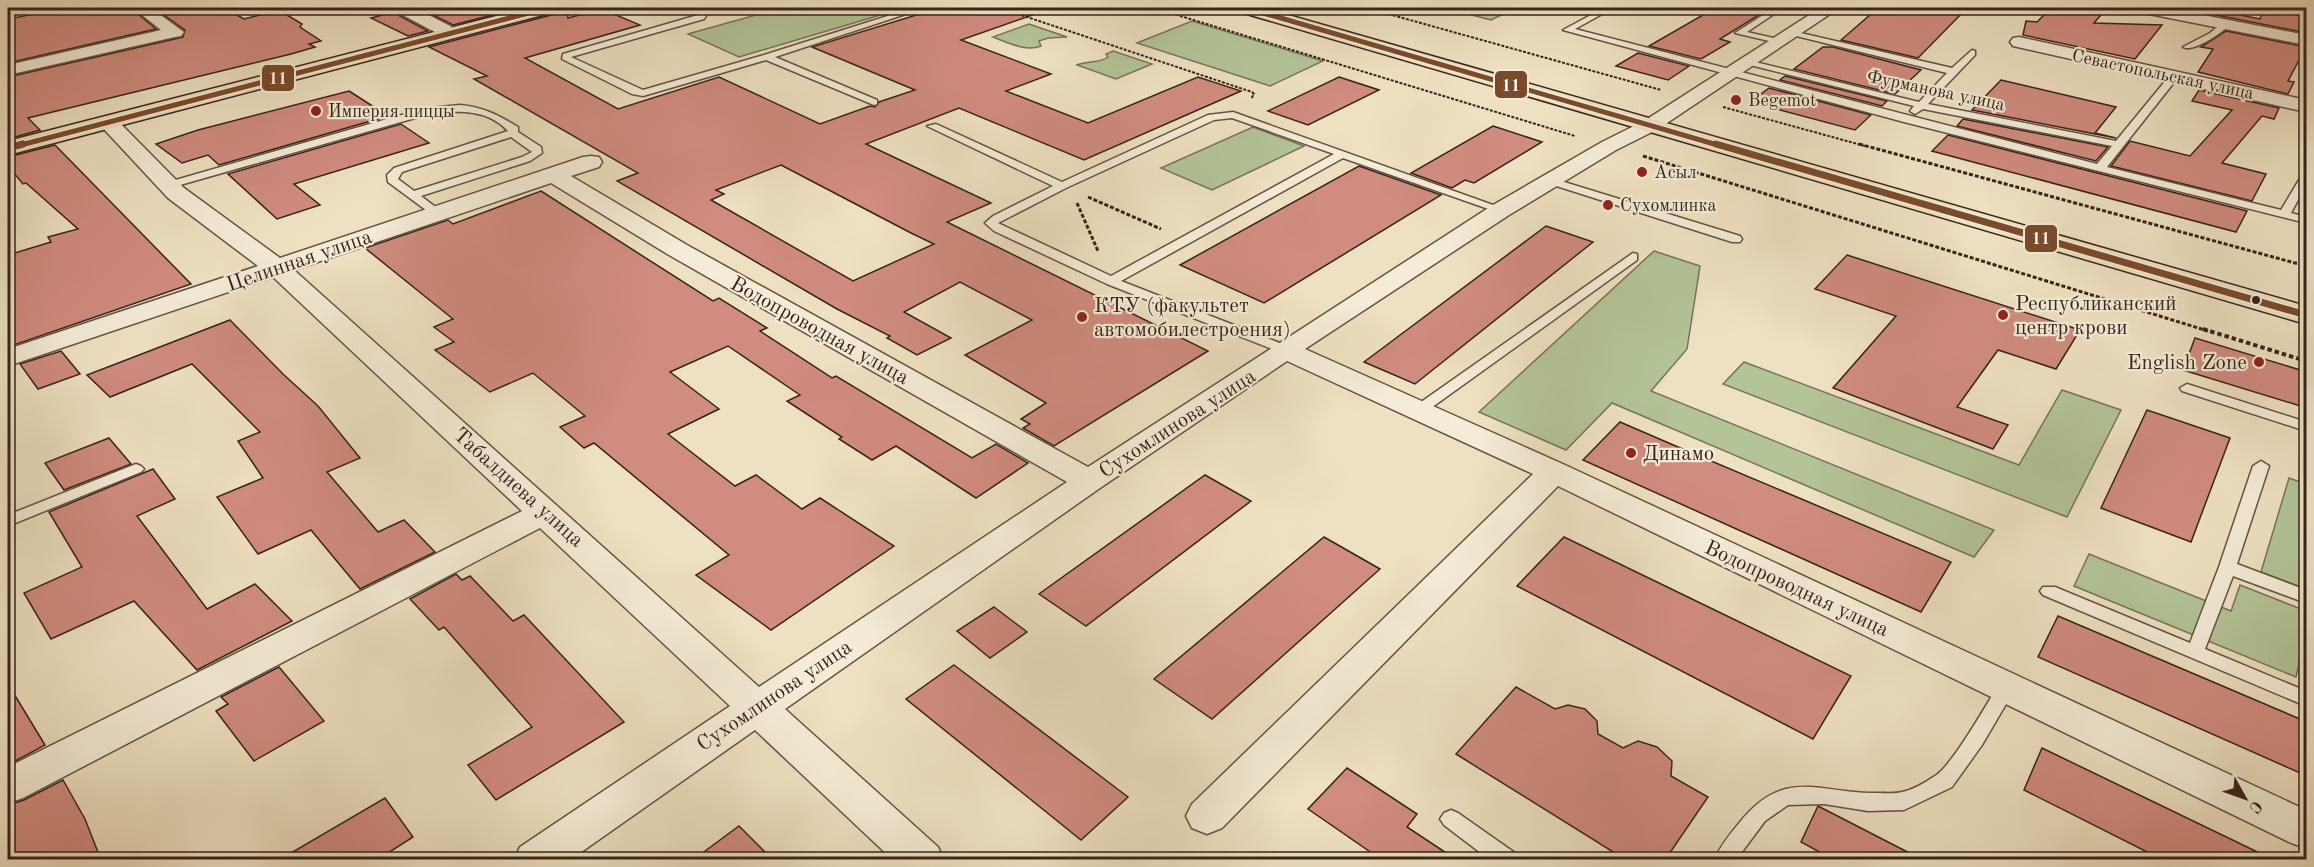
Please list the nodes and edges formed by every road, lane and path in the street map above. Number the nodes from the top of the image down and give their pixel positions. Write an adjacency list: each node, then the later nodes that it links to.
1 (141, 8): 24 (street)
2 (403, 8): 16 (street)
3 (548, 8): 14 (main road)
4 (707, 8): 22 (lane)
5 (920, 8): 22 (lane)
6 (1000, 8): 27 (path)
7 (1154, 8): 38 (path)
8 (1246, 8): 34 (main road)
9 (1367, 8): 28 (path)
10 (1609, 8): 23 (lane)
11 (1779, 8): 17 (lane)
12 (1831, 8): 17 (street, Сухомлинова улица)
13 (2144, 8): 15 (street)
14 (509, 11): 16 (main road)
15 (2226, 24): 18 (street); 20 (lane)
16 (450, 33): 33 (main road)
17 (1785, 38): 23 (street, Сухомлинова улица); 25 (lane)
18 (2307, 40)
19 (2019, 42): 26 (street, Севастопольская улица)
20 (2187, 47)
21 (1972, 53): 25 (lane)
22 (767, 57): 29 (lane)
23 (1739, 68): 28 (street, Сухомлинова улица); 30 (lane, Фурманова улица); 32 (lane)
24 (8, 70)
25 (1953, 71): 30 (lane)
26 (2174, 76): 31 (street, Севастопольская улица); 37 (lane)
27 (1252, 92)
28 (1692, 99): 34 (street, Сухомлинова улица); 56 (path)
29 (874, 102)
30 (1920, 105): 32 (lane); 37 (lane, Фурманова улица)
31 (2307, 106)
32 (1908, 120): 42 (lane)
33 (108, 122): 39 (main road); 46 (street, Табалдиева улица)
34 (1651, 125): 38 (street, Сухомлинова улица); 59 (main road)
35 (932, 126): 47 (lane)
36 (512, 134): 46 (lane); 48 (lane); 48 (lane)
37 (2118, 144): 42 (lane)
38 (1609, 146): 44 (street, Сухомлинова улица); 62 (path)
39 (8, 148)
40 (1342, 154): 47 (lane); 49 (lane); 54 (lane)
41 (591, 162): 43 (street, Целинная улица)
42 (2101, 167): 51 (lane)
43 (554, 175): 50 (street, Целинная улица); 69 (street, Водопроводная улица)
44 (1551, 180): 49 (street, Сухомлинова улица); 53 (lane)
45 (2307, 181): 51 (lane)
46 (169, 185): 57 (street, Табалдиева улица)
47 (1068, 189): 54 (path); 58 (path); 58 (lane)
48 (413, 195): 50 (lane)
49 (1501, 210): 60 (street, Сухомлинова улица)
50 (438, 214): 57 (street, Целинная улица)
51 (2284, 214): 52 (lane)
52 (2307, 220)
53 (1736, 239)
54 (1186, 240): 58 (lane)
55 (1633, 257): 64 (lane)
56 (2307, 266)
57 (277, 268): 61 (street, Целинная улица); 70 (street, Табалдиева улица)
58 (1111, 281): 60 (lane)
59 (2307, 315)
60 (1285, 350): 64 (street, Водопроводная улица); 69 (street, Сухомлинова улица)
61 (8, 358)
62 (2307, 361)
63 (2187, 388): 65 (lane)
64 (1419, 410): 68 (street, Водопроводная улица)
65 (2307, 427)
66 (2261, 466): 72 (lane)
67 (136, 469): 71 (lane)
68 (1554, 472): 76 (street, Водопроводная улица); 80 (street)
69 (1089, 481): 78 (street, Сухомлинова улица)
70 (546, 512): 78 (street, Табалдиева улица); 79 (street)
71 (8, 521)
72 (2228, 567): 74 (lane); 75 (lane)
73 (2049, 591): 75 (lane)
74 (2307, 597)
75 (2195, 652): 77 (lane)
76 (2007, 687): 82 (street, Водопроводная улица); 86 (lane)
77 (2307, 699)
78 (758, 706): 83 (street, Сухомлинова улица); 84 (street, Табалдиева улица)
79 (8, 786)
80 (1207, 816)
81 (1451, 819): 85 (lane)
82 (2307, 830)
83 (535, 860)
84 (923, 860)
85 (1507, 860)
86 (1725, 860)

